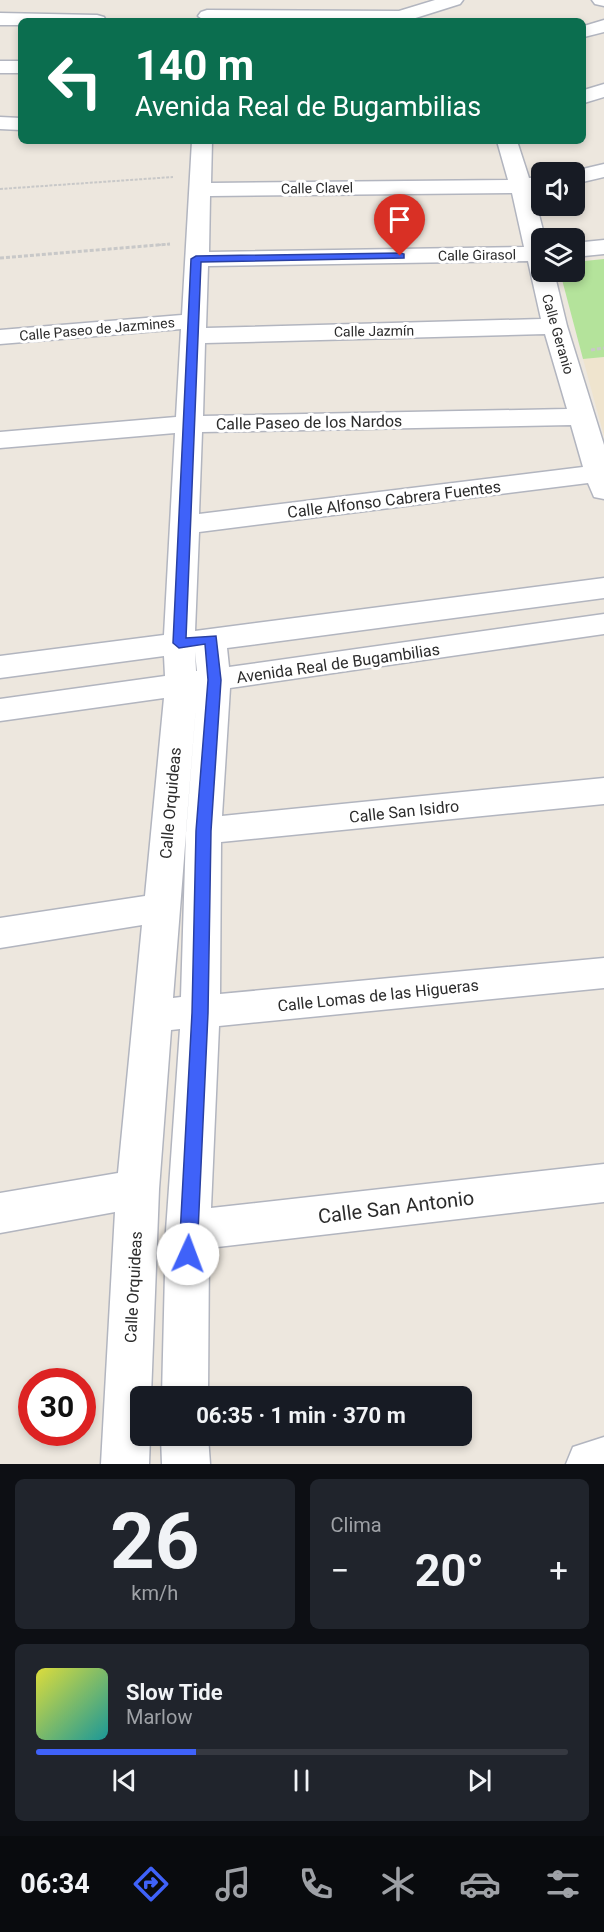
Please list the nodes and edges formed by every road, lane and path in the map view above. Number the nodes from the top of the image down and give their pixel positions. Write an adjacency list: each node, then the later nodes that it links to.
1 (384, 0): 5 (street)
2 (454, 0): 6 (street)
3 (207, 12): 4 (street)
4 (374, 18)
5 (401, 18)
6 (405, 18)
7 (0, 19): 8 (street)
8 (18, 19)
9 (604, 26): 10 (street)
10 (586, 31)
11 (0, 67): 12 (street)
12 (18, 68)
13 (604, 90): 14 (street)
14 (586, 96)
15 (0, 123): 16 (street)
16 (18, 124)
17 (202, 144): 21 (street, Calle Orquideas)
18 (509, 144): 22 (street, Calle Geranio)
19 (604, 170): 20 (street)
20 (585, 175)
21 (200, 183): 22 (street, Calle Clavel); 23 (path); 26 (street, Calle Orquideas)
22 (531, 184)
23 (0, 189)
24 (604, 247): 25 (street)
25 (585, 249)
26 (197, 250): 27 (street, Calle Girasol); 28 (path); 31 (street, Calle Orquideas)
27 (531, 254)
28 (0, 258)
29 (545, 282): 30 (street, Calle Geranio)
30 (555, 326): 31 (street, Calle Jazmín); 33 (street, Calle Geranio)
31 (193, 328): 32 (street, Calle Paseo de Jazmines); 34 (street, Calle Orquideas)
32 (0, 337)
33 (582, 417): 34 (street, Calle Paseo de los Nardos); 36 (street, Calle Geranio)
34 (189, 424): 35 (street, Calle Paseo de los Nardos); 37 (street, Calle Orquideas)
35 (0, 441)
36 (603, 479): 37 (street, Calle Alfonso Cabrera Fuentes)
37 (184, 525): 40 (street, Calle Orquideas)
38 (604, 588): 40 (street)
39 (604, 624): 42 (street, Avenida Real de Bugambilias)
40 (195, 641): 41 (street); 42 (street, Calle Orquideas)
41 (0, 667)
42 (197, 682): 43 (street, Avenida Real de Bugambilias); 45 (street, Calle Orquideas); 46 (street, Calle Orquideas)
43 (0, 710)
44 (604, 791): 45 (street, Calle San Isidro)
45 (204, 831): 49 (street, Calle Orquideas)
46 (160, 908): 47 (street); 50 (street, Calle Orquideas)
47 (0, 933)
48 (604, 973): 49 (street, Calle Lomas de las Higueras)
49 (200, 1013): 50 (street, Calle Lomas de las Higueras); 54 (street, Calle Orquideas)
50 (152, 1016): 52 (street, Calle Orquideas)
51 (604, 1183): 54 (street, Calle San Antonio)
52 (138, 1189): 53 (street); 58 (street, Calle Orquideas)
53 (0, 1213)
54 (188, 1231): 55 (street, Calle Orquideas)
55 (185, 1386)
56 (185, 1446): 59 (street)
57 (604, 1461): 60 (street)
58 (124, 1464)
59 (186, 1464)
60 (590, 1464)

